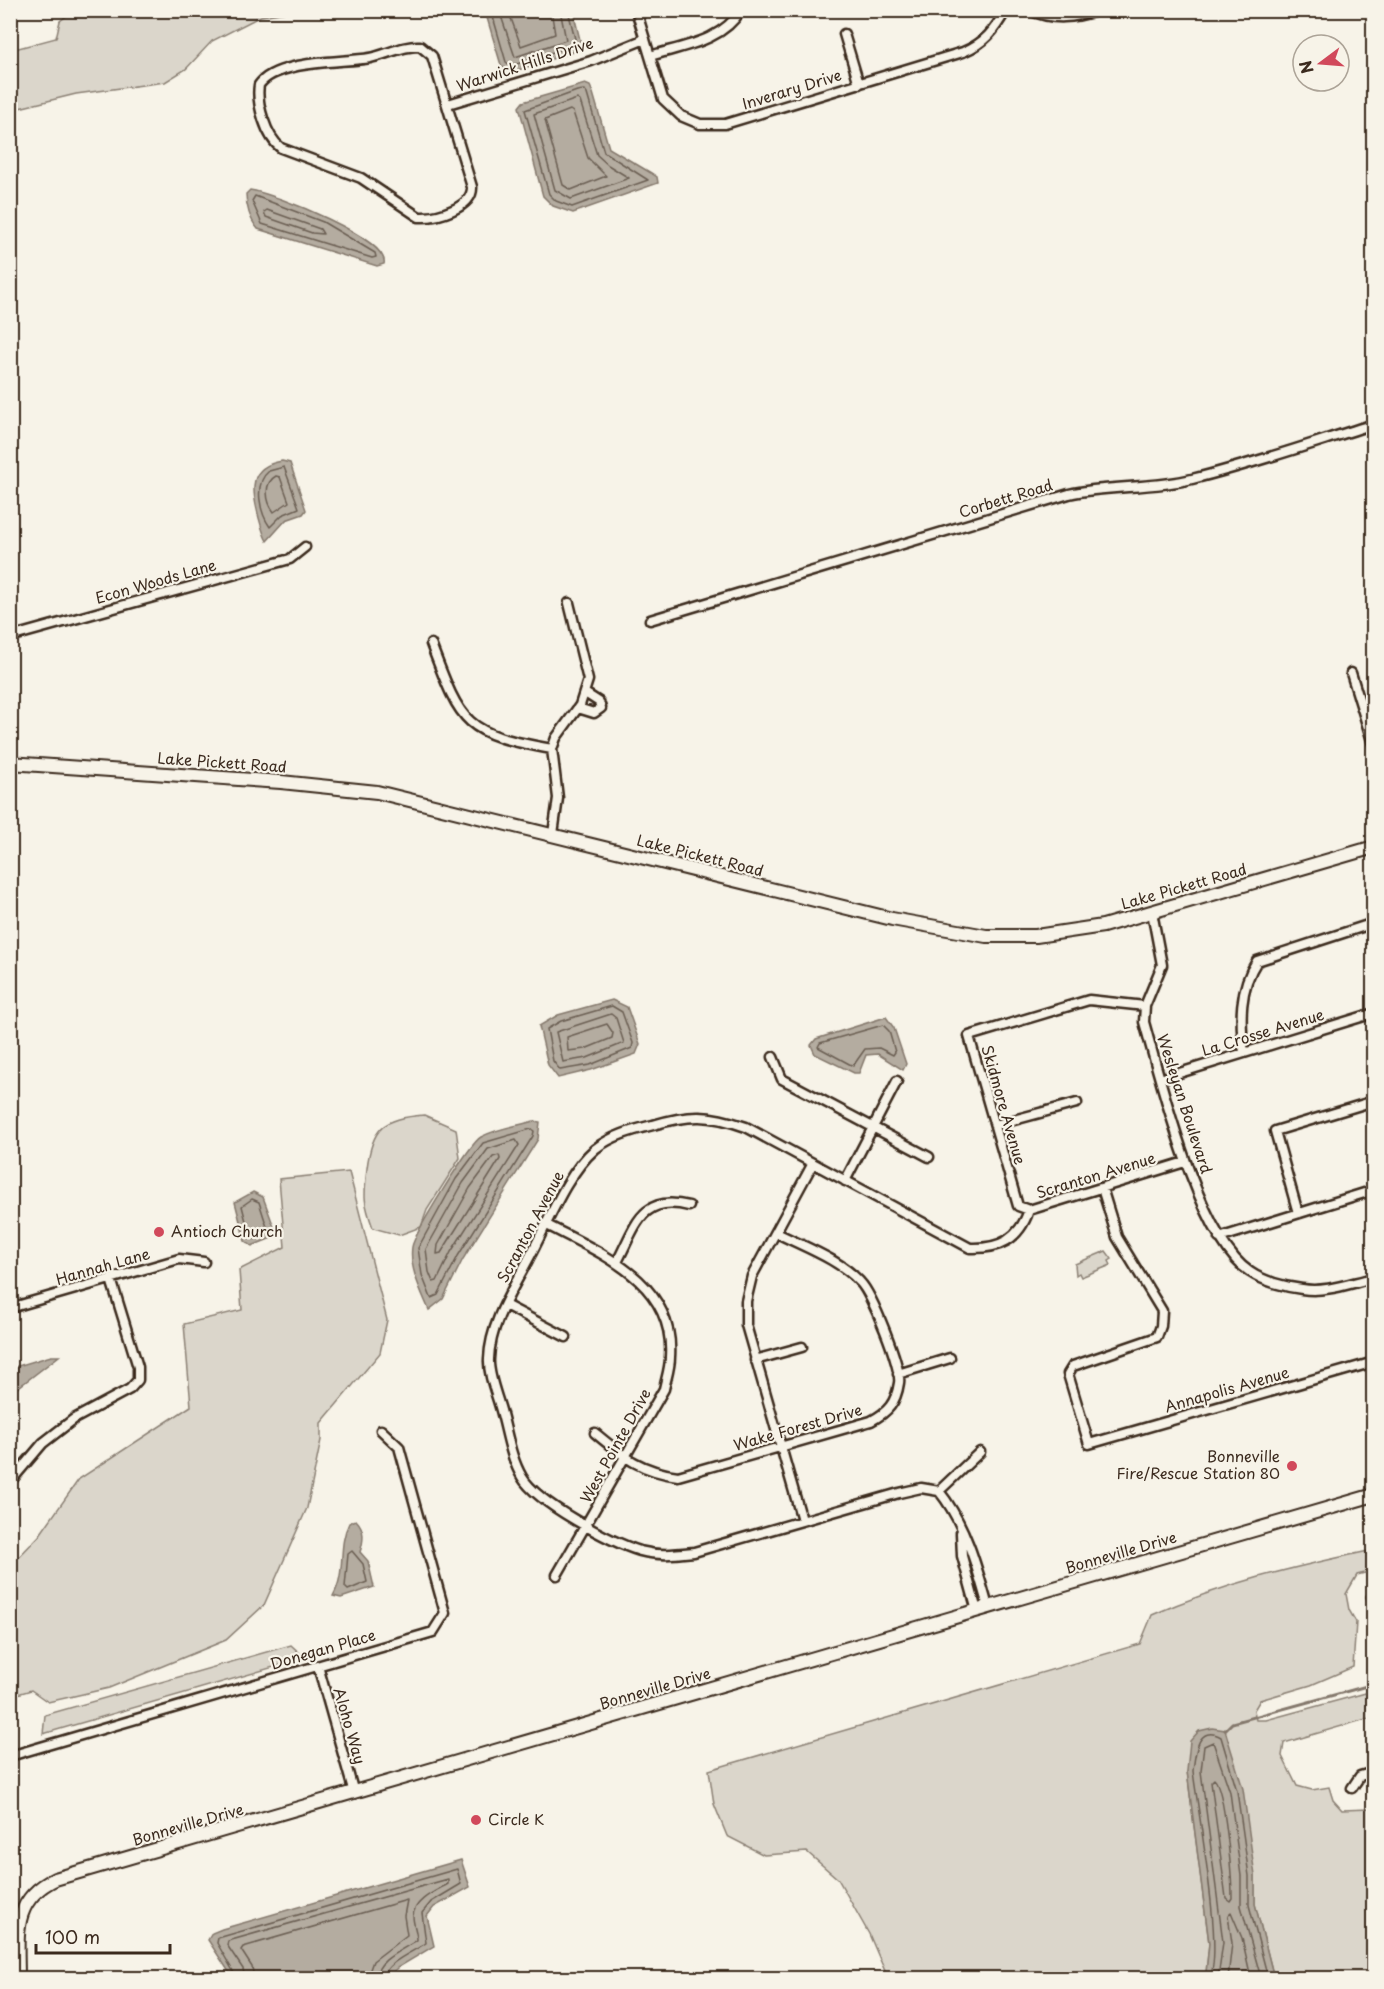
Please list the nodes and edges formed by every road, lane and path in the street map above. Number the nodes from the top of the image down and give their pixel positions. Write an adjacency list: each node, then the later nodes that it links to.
1 (636, 10): 7 (street, Inverary Drive)
2 (741, 10): 8 (street)
3 (1006, 10): 9 (street, Inverary Drive)
4 (1029, 10): 5 (street)
5 (1100, 10)
6 (844, 34): 9 (street)
7 (645, 39): 8 (street, Inverary Drive); 10 (street, Warwick Hills Drive)
8 (650, 56): 9 (street, Inverary Drive)
9 (859, 84)
10 (448, 104): 10 (street, Warwick Hills Drive)
11 (1374, 424): 14 (street, Corbett Road)
12 (305, 547): 15 (street, Econ Woods Lane)
13 (569, 603): 18 (street)
14 (650, 620)
15 (10, 637)
16 (431, 644): 21 (street)
17 (1351, 673): 20 (street)
18 (585, 693): 19 (street); 19 (street)
19 (578, 708): 21 (street)
20 (1374, 747)
21 (552, 749): 23 (street)
22 (10, 763): 23 (street, Lake Pickett Road)
23 (554, 834): 25 (street, Lake Pickett Road)
24 (1374, 847): 25 (street, Lake Pickett Road)
25 (1152, 912): 27 (street, Wesleyan Boulevard)
26 (1374, 923): 29 (street)
27 (1145, 1006): 31 (street, Wesleyan Boulevard); 35 (street, Skidmore Avenue)
28 (1374, 1013): 29 (street, La Crosse Avenue)
29 (1244, 1053): 31 (street, La Crosse Avenue)
30 (773, 1057): 36 (street)
31 (1160, 1079): 38 (street, Wesleyan Boulevard)
32 (897, 1081): 36 (street)
33 (1374, 1101): 45 (street)
34 (1077, 1103): 35 (street)
35 (995, 1125): 44 (street, Skidmore Avenue)
36 (873, 1127): 37 (street); 40 (street)
37 (929, 1157)
38 (1185, 1162): 41 (street, Scranton Avenue); 48 (street, Wesleyan Boulevard)
39 (812, 1165): 40 (street, Scranton Avenue); 46 (street, Scranton Avenue); 47 (street)
40 (845, 1181): 44 (street, Scranton Avenue)
41 (1102, 1188): 44 (street, Scranton Avenue); 59 (street, Annapolis Avenue)
42 (1374, 1190): 45 (street)
43 (689, 1206): 50 (street)
44 (1029, 1210)
45 (1298, 1213): 48 (street)
46 (547, 1225): 50 (street, West Pointe Drive); 53 (street, Scranton Avenue)
47 (777, 1233): 58 (street); 60 (street, Wake Forest Drive)
48 (1220, 1238): 51 (street, Wesleyan Boulevard)
49 (204, 1262): 52 (street, Hannah Lane)
50 (617, 1262): 65 (street, West Pointe Drive)
51 (1374, 1278)
52 (111, 1279): 54 (street, Hannah Lane); 66 (street)
53 (505, 1305): 55 (street); 70 (street, Scranton Avenue)
54 (10, 1308)
55 (566, 1336)
56 (802, 1347): 58 (street)
57 (950, 1358): 60 (street)
58 (755, 1360): 63 (street)
59 (1374, 1362)
60 (898, 1374): 63 (street, Wake Forest Drive)
61 (381, 1430): 73 (street, Donegan Place)
62 (595, 1433): 65 (street, Wake Forest Drive)
63 (781, 1446): 65 (street, Wake Forest Drive); 69 (street)
64 (980, 1452): 67 (street)
65 (625, 1457): 70 (street, West Pointe Drive)
66 (10, 1482)
67 (939, 1491): 69 (street, Scranton Avenue); 72 (street)
68 (1374, 1495): 72 (street, Bonneville Drive)
69 (802, 1520): 70 (street, Scranton Avenue)
70 (587, 1526): 71 (street, West Pointe Drive)
71 (557, 1575)
72 (983, 1609): 77 (street, Bonneville Drive)
73 (318, 1666): 74 (street, Donegan Place); 77 (street, Aloho Way)
74 (10, 1756)
75 (1374, 1772): 76 (street)
76 (1352, 1788)
77 (354, 1793): 78 (street, Bonneville Drive)
78 (18, 1978)

